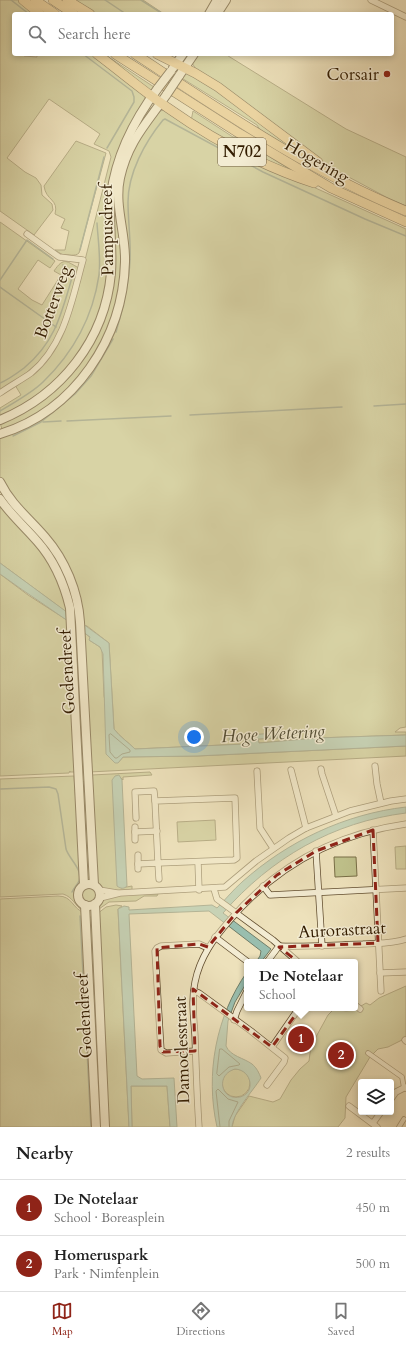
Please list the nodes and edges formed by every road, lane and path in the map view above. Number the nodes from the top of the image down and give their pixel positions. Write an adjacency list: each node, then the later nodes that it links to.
1 (23, 0): 8 (highway)
2 (35, 0): 9 (highway)
3 (53, 0): 10 (highway)
4 (67, 0): 11 (highway)
5 (217, 0): 12 (main road)
6 (226, 0): 13 (main road)
7 (372, 0): 14 (street)
8 (38, 12)
9 (53, 12)
10 (71, 12)
11 (87, 12)
12 (210, 12)
13 (218, 12)
14 (406, 17)
15 (100, 56): 23 (highway, N702)
16 (118, 56): 26 (highway, Hogering / N702)
17 (138, 56): 25 (highway, Hogering / N702)
18 (160, 56): 21 (highway, N702)
19 (182, 56): 21 (main road, Pampusdreef)
20 (193, 56): 22 (main road, Pampusdreef)
21 (174, 67): 22 (highway, N702); 23 (main road, Pampusdreef, bridge)
22 (185, 68): 24 (main road, Pampusdreef, bridge); 25 (highway, N702)
23 (155, 92): 24 (highway, N702); 31 (main road, Pampusdreef)
24 (161, 102): 26 (highway, N702); 32 (main road, Pampusdreef)
25 (339, 179): 27 (highway, Hogering / N702)
26 (330, 188): 28 (highway, Hogering / N702)
27 (406, 211)
28 (406, 222)
29 (27, 234): 30 (street, Botterweg)
30 (0, 393)
31 (0, 420)
32 (0, 434)
33 (0, 482): 39 (main road, Godendreef)
34 (0, 499): 39 (main road, Godendreef)
35 (375, 766): 42 (street)
36 (322, 769): 43 (street)
37 (292, 770): 46 (street)
38 (257, 771): 50 (street)
39 (83, 776): 56 (main road, Godendreef); 63 (main road, Godendreef)
40 (406, 799): 42 (street)
41 (155, 801): 44 (street); 48 (street); 53 (street)
42 (381, 803): 43 (street)
43 (336, 816): 46 (street)
44 (136, 818)
45 (406, 824): 47 (street, Damoclesstraat)
46 (306, 828): 50 (street)
47 (373, 830): 51 (street, Damoclesstraat); 61 (street)
48 (157, 831): 49 (street); 54 (street)
49 (135, 840)
50 (273, 848): 59 (street)
51 (316, 851): 57 (street, Damoclesstraat); 62 (street)
52 (138, 855): 54 (street)
53 (198, 862): 54 (street); 60 (street)
54 (158, 863): 55 (street)
55 (159, 879)
56 (84, 885): 63 (main road); 64 (main road)
57 (263, 886): 62 (street); 65 (street, Damoclesstraat)
58 (406, 888): 61 (street)
59 (214, 889): 60 (street); 65 (street)
60 (199, 890): 63 (street)
61 (376, 890): 62 (street); 68 (street)
62 (320, 893): 70 (street)
63 (97, 894): 64 (main road); 93 (main road, Godendreef)
64 (85, 905): 92 (main road, Godendreef)
65 (236, 913): 66 (street, Damoclesstraat); 69 (street)
66 (215, 937): 71 (street, Damoclesstraat); 72 (street)
67 (406, 939): 68 (street, Aurorastraat)
68 (378, 943): 70 (street, Aurorastraat); 76 (street)
69 (279, 946): 70 (street, Aurorastraat); 73 (street); 74 (street)
70 (322, 946)
71 (208, 948): 77 (street, Damoclesstraat); 83 (street)
72 (244, 959)
73 (269, 959)
74 (294, 959)
75 (406, 972): 76 (street)
76 (380, 973): 78 (street)
77 (194, 991): 81 (street); 83 (street, Damoclesstraat)
78 (381, 991)
79 (244, 997): 81 (street)
80 (297, 1011): 82 (street)
81 (232, 1018): 82 (street)
82 (272, 1048): 85 (street)
83 (195, 1051): 94 (street, Damoclesstraat)
84 (368, 1053): 86 (street)
85 (267, 1085)
86 (405, 1088): 87 (street)
87 (394, 1095)
88 (350, 1106): 91 (street)
89 (380, 1115): 91 (street)
90 (404, 1119): 95 (street)
91 (375, 1125)
92 (96, 1127)
93 (105, 1127)
94 (199, 1127)
95 (398, 1127)

